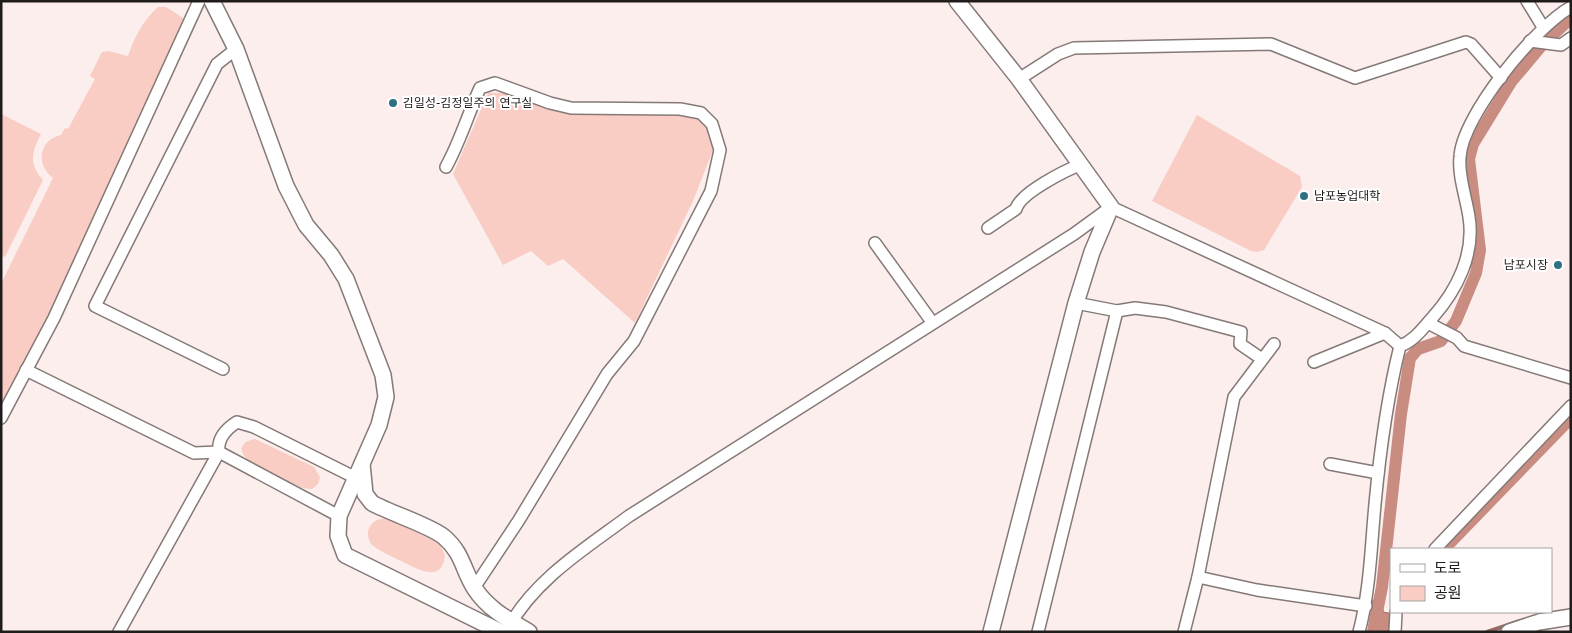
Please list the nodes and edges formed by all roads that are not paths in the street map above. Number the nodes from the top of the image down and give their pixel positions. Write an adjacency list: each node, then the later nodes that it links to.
1 (199, 1): 27 (street)
2 (212, 1): 9 (main road)
3 (957, 1): 11 (main road)
4 (1527, 1): 6 (street)
5 (1571, 8): 6 (street)
6 (1543, 28): 8 (street)
7 (1571, 38): 8 (street)
8 (1533, 42): 10 (street)
9 (236, 49): 26 (street); 32 (main road)
10 (1501, 78): 11 (street); 20 (street)
11 (1019, 79): 12 (main road)
12 (1082, 164): 14 (main road); 15 (street)
13 (446, 167): 39 (street)
14 (1112, 208): 17 (main road); 19 (street); 21 (street)
15 (988, 228)
16 (876, 243): 19 (street)
17 (1076, 303): 18 (street); 47 (main road)
18 (1118, 311): 24 (street); 48 (street)
19 (932, 322): 43 (street)
20 (1428, 323): 23 (street); 28 (street)
21 (1385, 333): 23 (street); 25 (street)
22 (1274, 344): 24 (street)
23 (1400, 346): 34 (street)
24 (1262, 359): 38 (street)
25 (1314, 362)
26 (224, 369)
27 (26, 370): 30 (street); 31 (street)
28 (1571, 378)
29 (1571, 406): 37 (street)
30 (1, 418)
31 (219, 452): 35 (street); 36 (street); 45 (street)
32 (362, 462): 35 (main road); 39 (main road)
33 (1330, 464): 34 (street)
34 (1378, 473): 40 (street)
35 (356, 478): 36 (main road)
36 (339, 516): 43 (main road)
37 (1436, 548)
38 (1198, 577): 40 (street); 49 (street)
39 (474, 588): 43 (main road)
40 (1366, 606): 50 (street)
41 (1396, 614): 51 (street)
42 (1571, 617): 44 (main road)
43 (506, 628): 46 (main road)
44 (1516, 631)
45 (119, 632)
46 (528, 632)
47 (991, 632)
48 (1038, 632)
49 (1184, 632)
50 (1359, 632)
51 (1394, 632)

